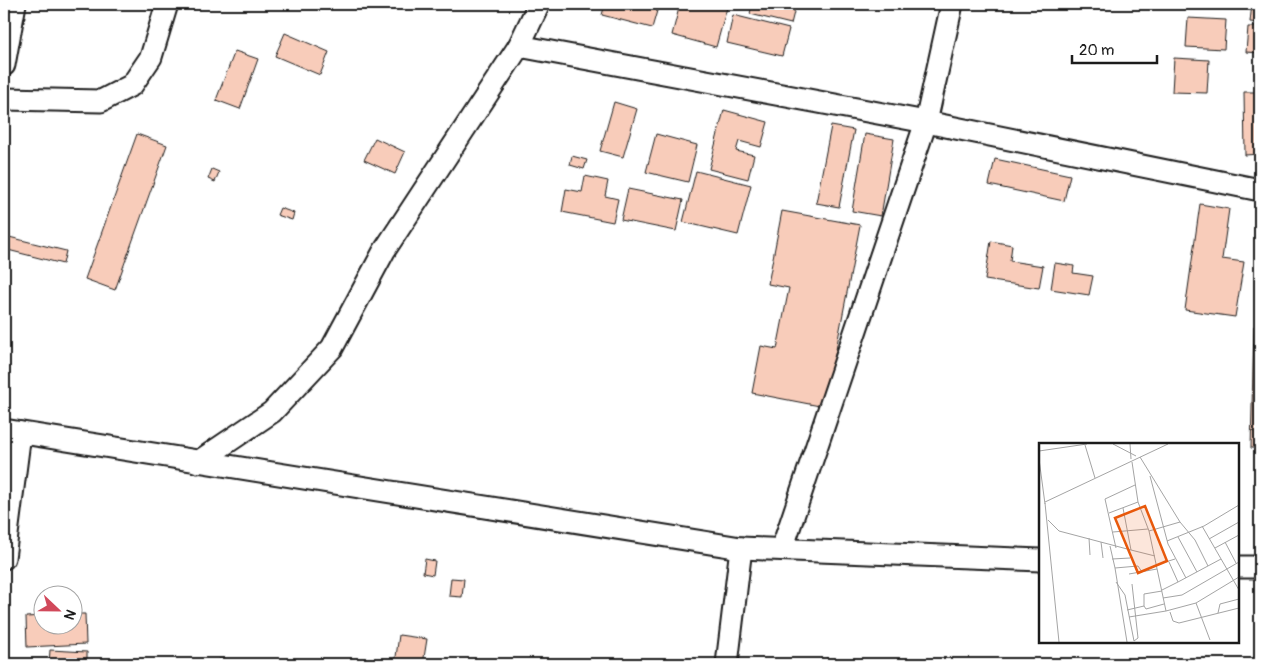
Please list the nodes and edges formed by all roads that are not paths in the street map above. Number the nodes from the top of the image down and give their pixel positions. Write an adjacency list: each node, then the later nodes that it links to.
1 (15, 4): 6 (street)
2 (167, 4): 7 (street)
3 (539, 4): 5 (street)
4 (952, 4): 8 (street)
5 (520, 46): 8 (street); 11 (street)
6 (4, 65)
7 (4, 99)
8 (926, 122): 9 (street); 13 (street)
9 (1260, 190)
10 (12, 432): 11 (street); 14 (street)
11 (198, 462): 12 (street)
12 (741, 548): 13 (street); 18 (street)
13 (782, 549): 15 (street)
14 (4, 558)
15 (1039, 560)
16 (1239, 567): 17 (street)
17 (1260, 567)
18 (727, 664)

